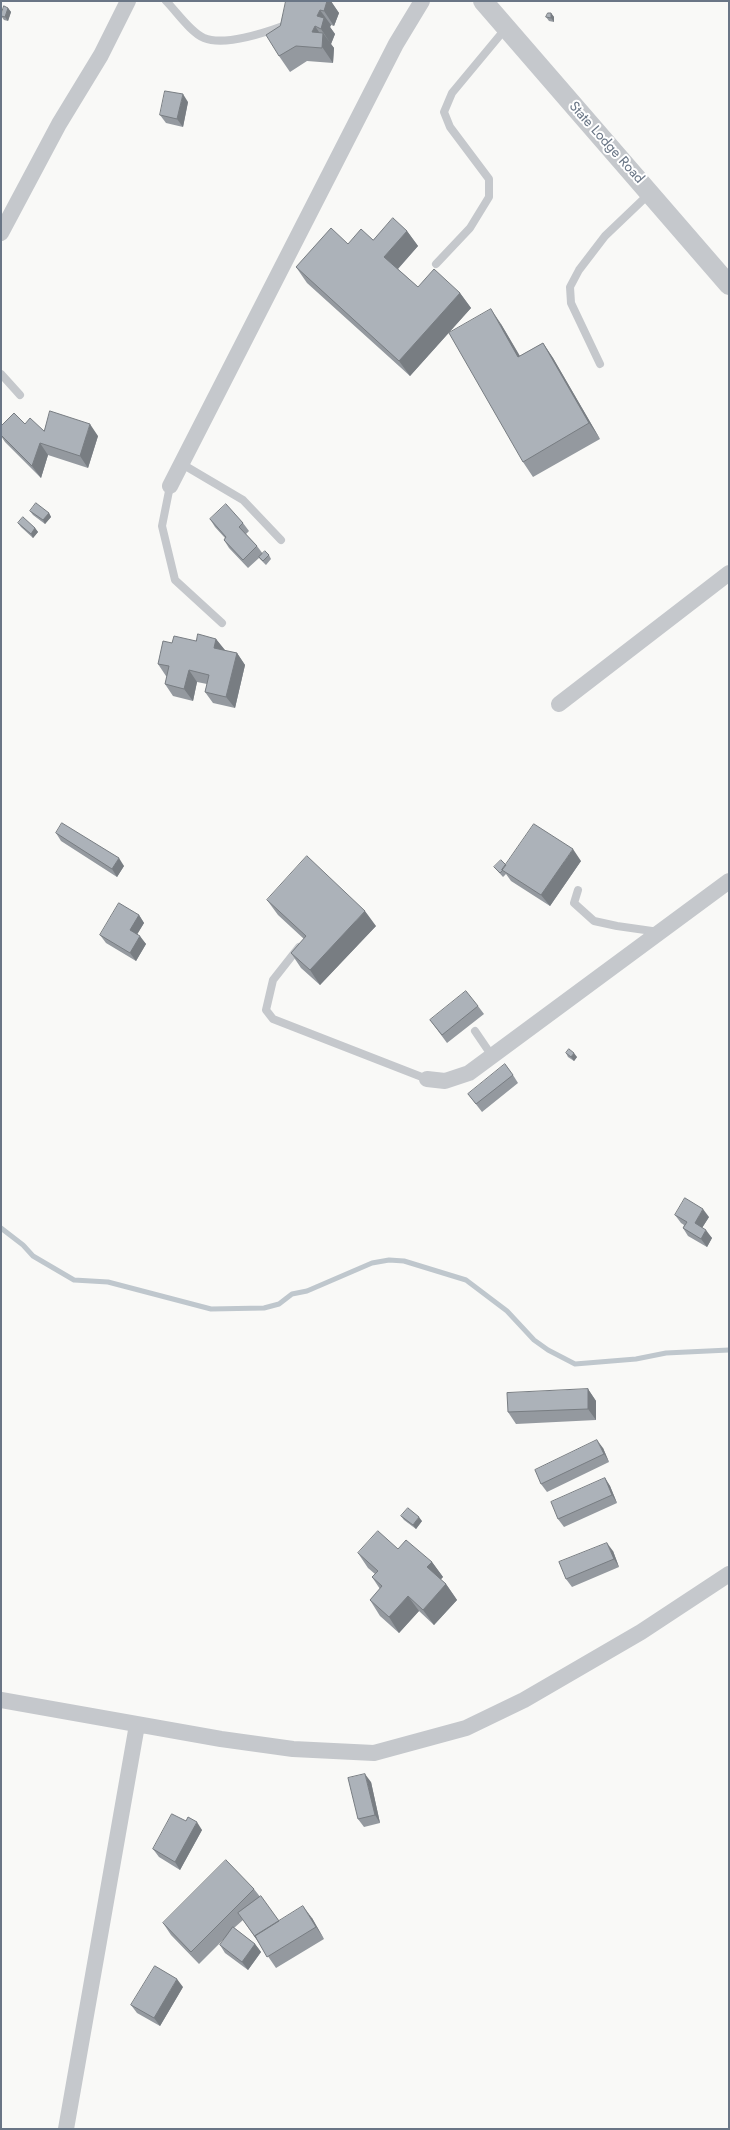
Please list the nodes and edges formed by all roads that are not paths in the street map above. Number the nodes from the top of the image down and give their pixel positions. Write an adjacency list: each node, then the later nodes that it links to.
1 (128, 1): 8 (street)
2 (166, 1): 5 (lane)
3 (422, 1): 14 (street)
4 (483, 1): 6 (street, State Lodge Road)
5 (283, 26)
6 (506, 28): 7 (street, State Lodge Road); 9 (lane)
7 (650, 192): 10 (street, State Lodge Road); 11 (lane)
8 (1, 233)
9 (436, 264)
10 (729, 285)
11 (600, 364)
12 (1, 374): 13 (lane)
13 (20, 395)
14 (182, 464): 15 (street); 16 (lane)
15 (170, 486): 18 (lane)
16 (281, 540)
17 (729, 573): 19 (street)
18 (222, 623)
19 (559, 704)
20 (729, 881): 22 (street)
21 (578, 890): 22 (lane)
22 (660, 932): 25 (street)
23 (300, 946): 26 (lane)
24 (474, 1031): 25 (lane)
25 (492, 1056): 26 (street)
26 (427, 1079)
27 (729, 1574): 29 (street)
28 (1, 1700): 29 (street)
29 (137, 1725): 30 (street)
30 (66, 2129)

